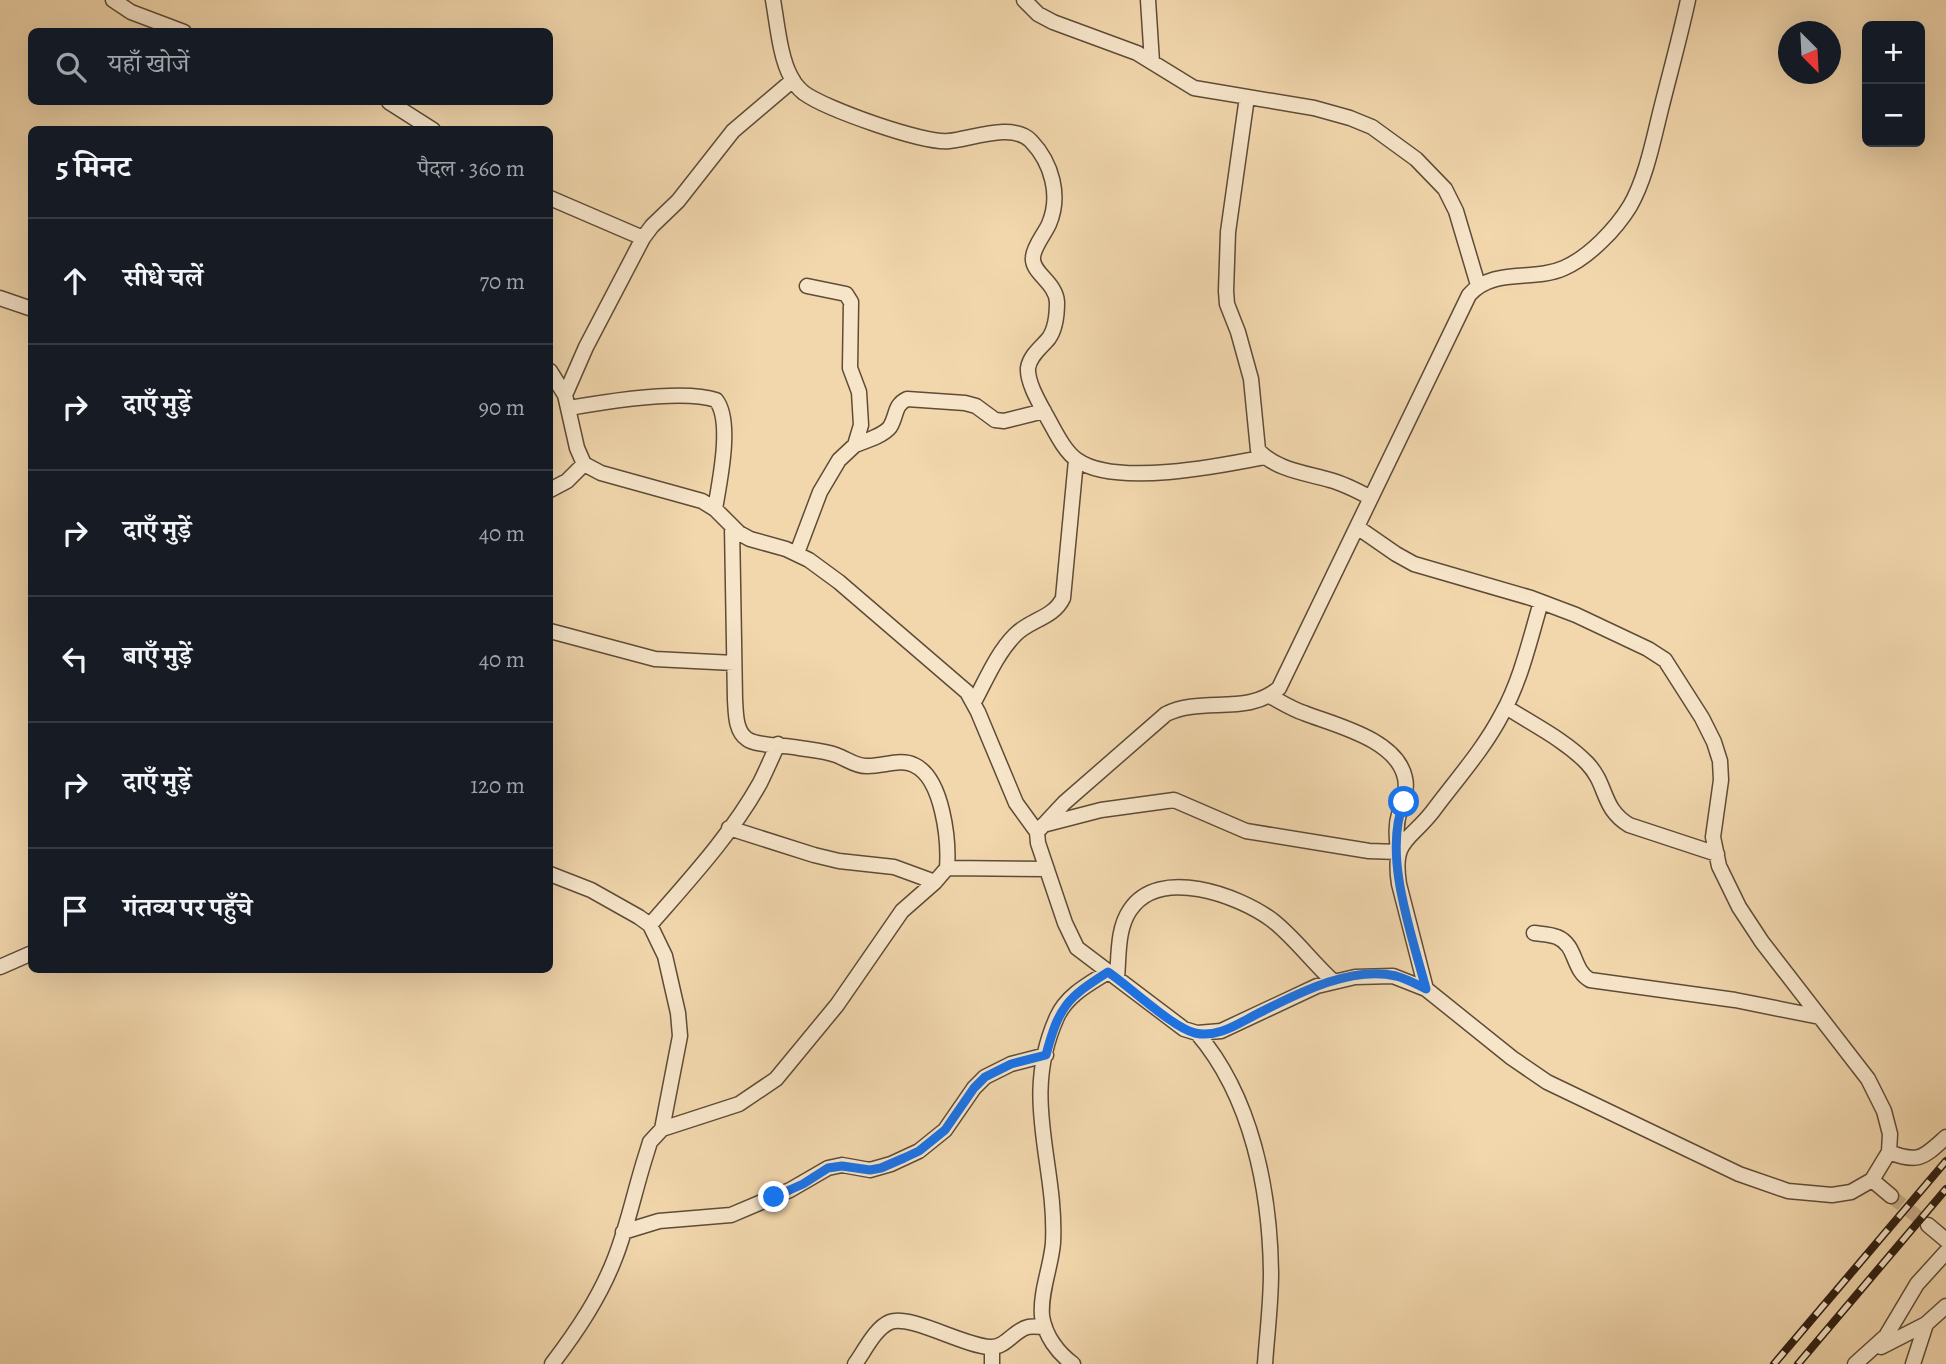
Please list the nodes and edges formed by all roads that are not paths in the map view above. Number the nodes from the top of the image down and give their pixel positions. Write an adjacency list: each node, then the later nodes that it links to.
1 (113, 0): 6 (street)
2 (773, 0): 8 (street)
3 (1024, 0): 7 (street)
4 (1148, 0): 7 (street)
5 (1688, 0): 14 (street)
6 (173, 28)
7 (1152, 62): 9 (street)
8 (793, 80): 13 (street); 20 (street)
9 (1247, 97): 14 (street); 22 (street)
10 (394, 105): 11 (street)
11 (427, 126)
12 (553, 199): 13 (street)
13 (643, 238): 19 (street)
14 (1478, 285): 26 (street)
15 (807, 286): 21 (street)
16 (0, 298): 17 (street)
17 (28, 308)
18 (553, 377): 19 (street)
19 (561, 393): 24 (street); 27 (street)
20 (1044, 411): 21 (street); 23 (street)
21 (855, 446): 30 (street)
22 (1265, 457): 23 (street); 26 (street)
23 (1076, 460): 35 (street)
24 (584, 464): 25 (street); 27 (street)
25 (553, 488)
26 (1371, 498): 29 (street)
27 (715, 509): 28 (street)
28 (732, 526): 30 (street); 33 (street)
29 (1357, 527): 31 (street); 34 (street)
30 (797, 553): 35 (street)
31 (1541, 602): 36 (street); 41 (street)
32 (553, 632): 33 (street)
33 (734, 663): 37 (street)
34 (1270, 696): 39 (street); 40 (street)
35 (974, 702): 39 (street)
36 (1506, 707): 40 (street); 41 (street)
37 (778, 744): 38 (street); 42 (street)
38 (729, 828): 45 (street); 46 (street)
39 (1040, 829): 40 (street); 43 (street)
40 (1398, 852): 52 (street)
41 (1717, 854): 53 (street)
42 (947, 868): 43 (street); 45 (street)
43 (1047, 869): 50 (street)
44 (553, 875): 46 (street)
45 (935, 882): 56 (street)
46 (650, 925): 56 (street)
47 (1534, 933): 53 (street)
48 (28, 955): 49 (street)
49 (0, 967)
50 (1113, 975): 51 (street); 54 (street); 55 (street)
51 (1333, 981): 52 (street); 54 (street)
52 (1426, 989): 59 (street)
53 (1820, 1017): 58 (street)
54 (1197, 1033): 74 (street)
55 (1046, 1055): 62 (street); 67 (street)
56 (662, 1129): 62 (street)
57 (1946, 1137): 58 (street)
58 (1889, 1152): 59 (street)
59 (1872, 1181): 60 (street)
60 (1891, 1196)
61 (1928, 1225): 63 (street)
62 (623, 1231): 70 (street)
63 (1946, 1240)
64 (1946, 1252): 69 (street)
65 (1946, 1306): 66 (street)
66 (1926, 1324): 69 (street); 75 (street)
67 (1045, 1327): 68 (street); 73 (street)
68 (992, 1347): 71 (street); 72 (street)
69 (1860, 1359)
70 (552, 1364)
71 (855, 1364)
72 (992, 1364)
73 (1073, 1364)
74 (1265, 1364)
75 (1913, 1364)

